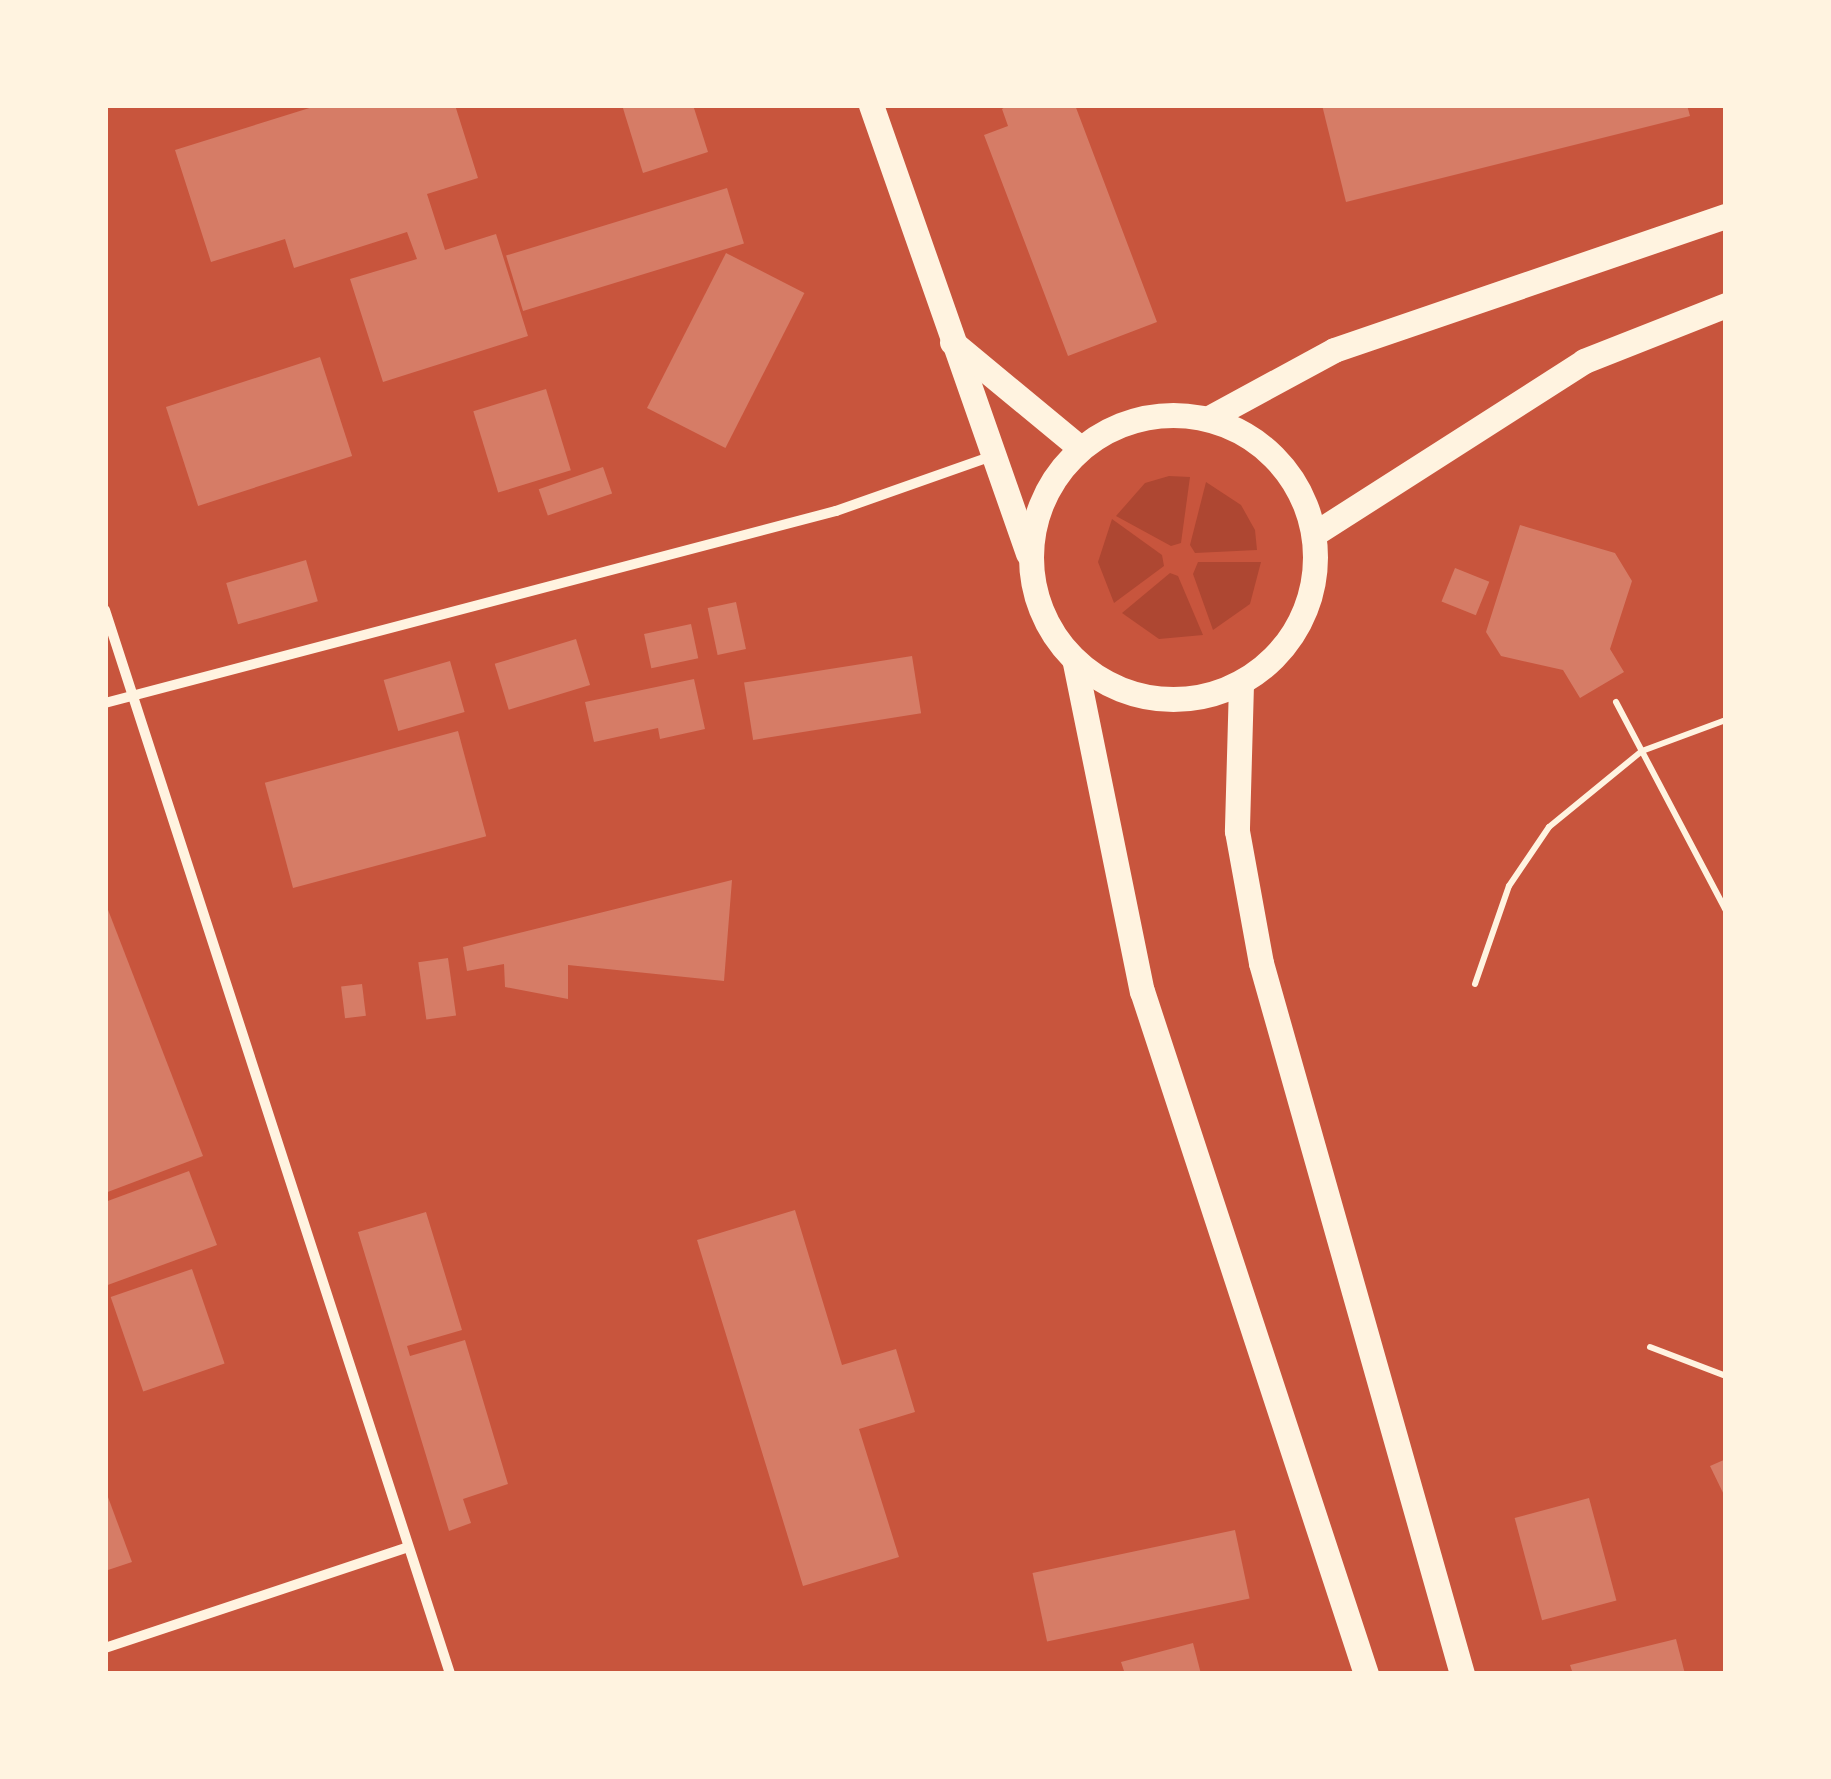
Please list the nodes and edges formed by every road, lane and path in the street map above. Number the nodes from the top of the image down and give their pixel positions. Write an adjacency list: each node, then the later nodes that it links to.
1 (871, 105): 4 (main road)
2 (1726, 216): 5 (main road)
3 (1726, 305): 8 (main road)
4 (949, 339): 6 (main road); 7 (main road)
5 (1209, 418): 6 (main road); 8 (main road)
6 (1079, 447): 9 (main road)
7 (995, 455): 9 (main road); 13 (street)
8 (1314, 534): 12 (main road)
9 (1029, 556): 11 (main road)
10 (105, 610): 13 (street)
11 (1075, 663): 12 (main road); 25 (main road)
12 (1242, 684): 26 (main road)
13 (137, 695): 15 (street); 22 (street)
14 (1616, 702): 17 (path)
15 (105, 703)
16 (1726, 720): 17 (path)
17 (1642, 751): 18 (path); 19 (path)
18 (1726, 911)
19 (1475, 984)
20 (1650, 1347): 21 (path)
21 (1726, 1376)
22 (408, 1547): 23 (street); 24 (street)
23 (105, 1648)
24 (450, 1674)
25 (1366, 1674)
26 (1462, 1674)

